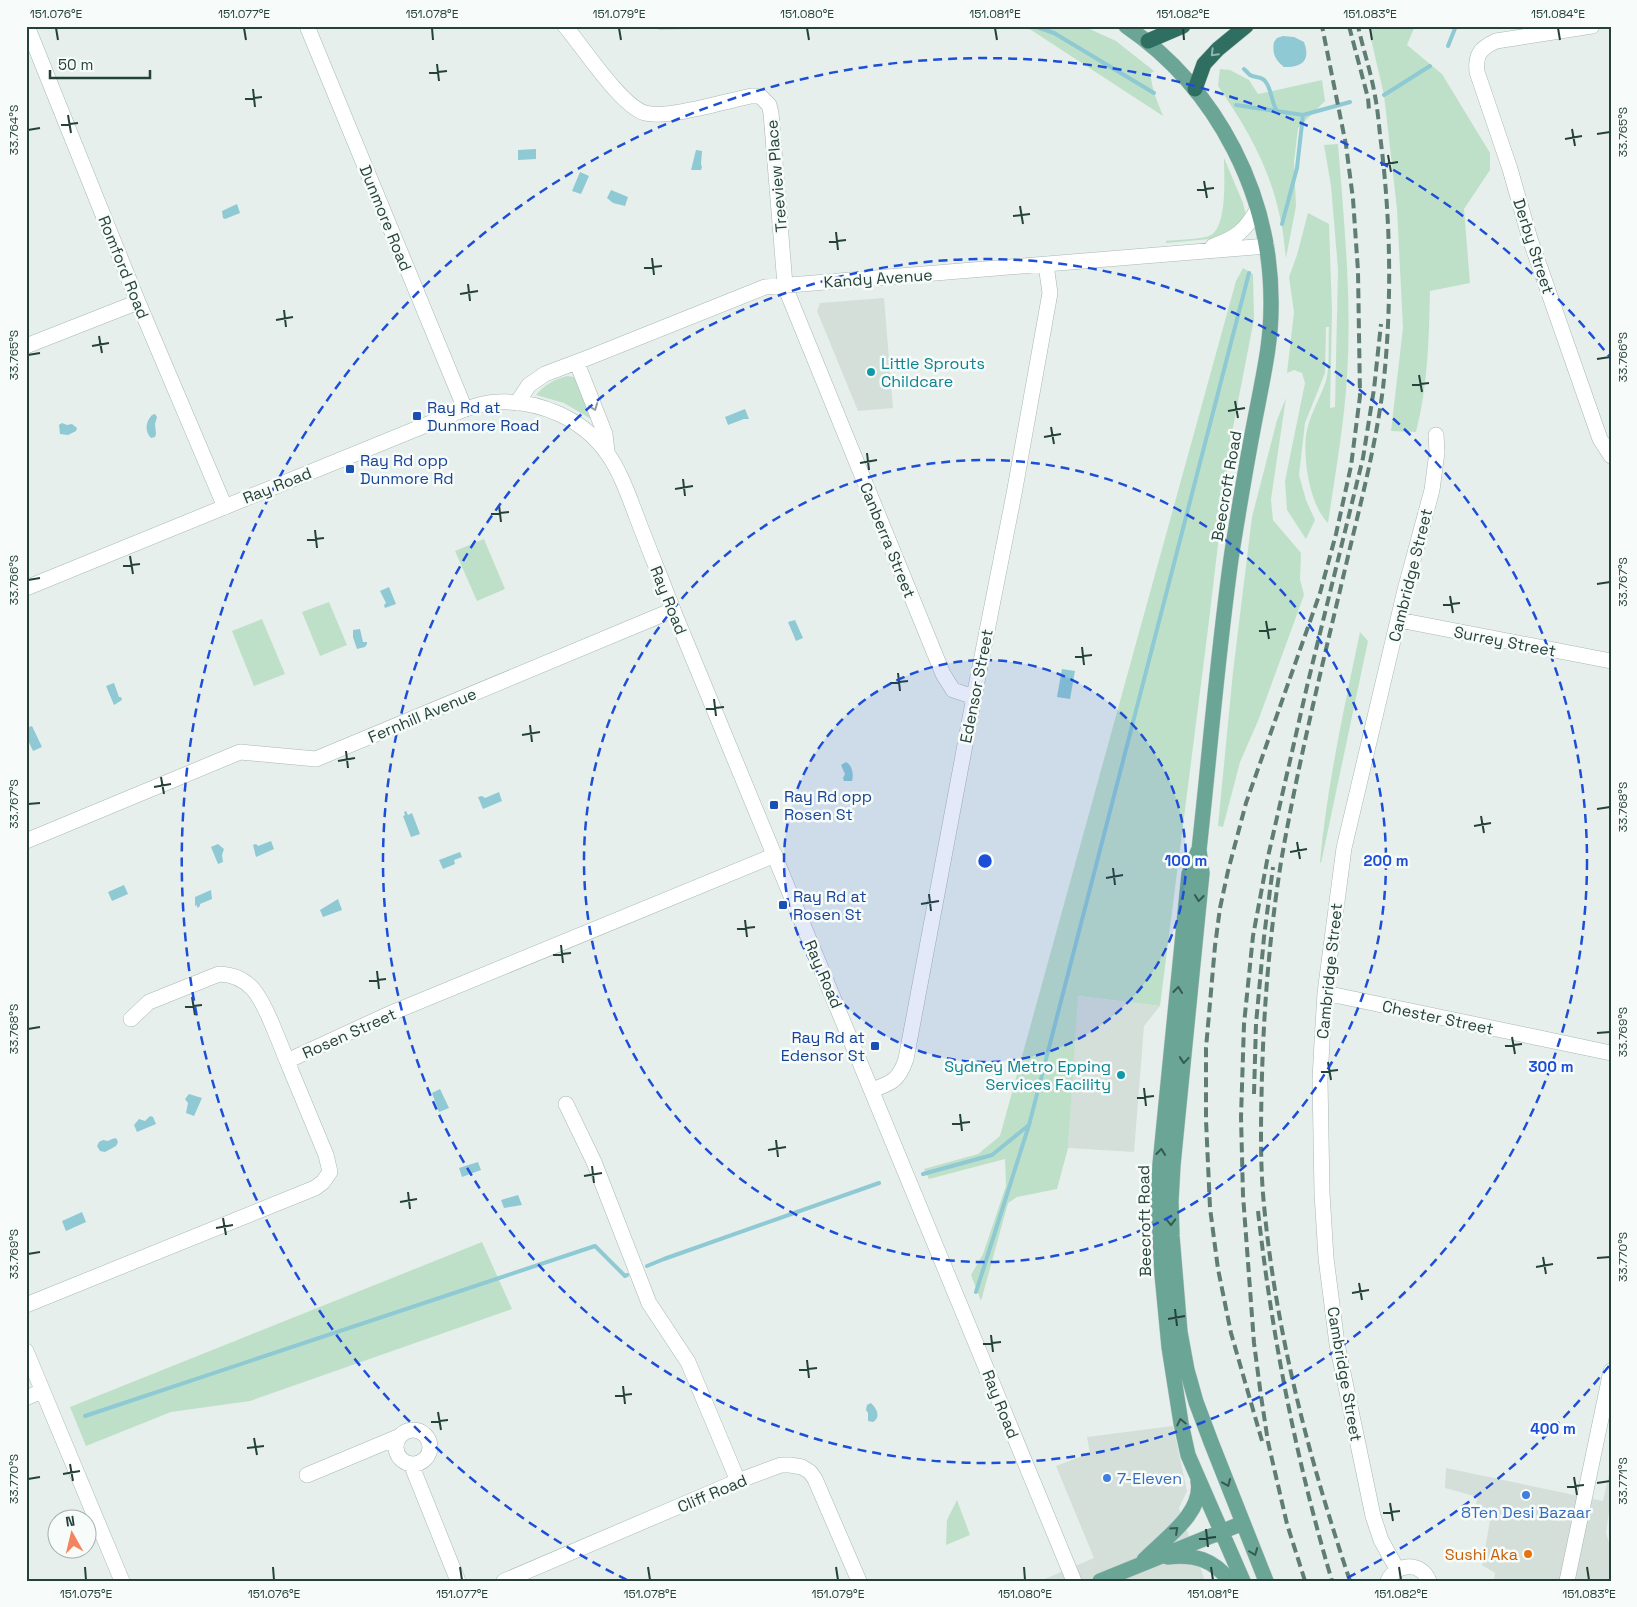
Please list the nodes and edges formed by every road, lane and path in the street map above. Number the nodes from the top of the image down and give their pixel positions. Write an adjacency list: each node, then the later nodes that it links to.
1 (27, 26): 15 (street, Romford Road)
2 (307, 26): 19 (street, Dunmore Road)
3 (565, 26): 14 (street, Treeview Place)
4 (1126, 26): 8 (main road, Beecroft Road)
5 (1182, 26): 8 (highway)
6 (1246, 26): 9 (highway, one-way to 9)
7 (1592, 26): 22 (street, Derby Street)
8 (1148, 41): 9 (main road, Beecroft Road)
9 (1195, 89): 10 (main road, Beecroft Road)
10 (1258, 210): 11 (main road, Beecroft Road); 12 (street)
11 (1267, 246): 12 (street, Kandy Avenue); 30 (main road, Beecroft Road)
12 (1198, 252): 13 (street, Kandy Avenue)
13 (1046, 265): 14 (street, Kandy Avenue); 28 (street, Edensor Street)
14 (785, 285): 17 (street, Kandy Avenue); 28 (street, Canberra Street)
15 (138, 302): 16 (street); 23 (street, Romford Road)
16 (26, 346)
17 (577, 363): 18 (street, Kandy Avenue); 21 (street, Ray Road, one-way to 21)
18 (518, 403): 19 (street, Ray Road); 21 (street, Ray Road)
19 (465, 409): 23 (street, Ray Road)
20 (1436, 435): 26 (street, Cambridge Street)
21 (607, 452): 25 (street, Ray Road)
22 (1611, 456)
23 (225, 507): 24 (street, Ray Road)
24 (26, 588)
25 (673, 610): 29 (street, Fernhill Avenue); 31 (street, Ray Road)
26 (1398, 620): 27 (street, Surrey Street); 32 (street, Cambridge Street)
27 (1611, 661)
28 (974, 697): 36 (street, Edensor Street)
29 (26, 841)
30 (1199, 850): 45 (main road, Beecroft Road, one-way to 30); 48 (main road, Beecroft Road, one-way to 48)
31 (775, 855): 35 (street, Rosen Street); 36 (street, Ray Road)
32 (1325, 993): 34 (street, Chester Street); 51 (street, Cambridge Street)
33 (131, 1019): 35 (street)
34 (1611, 1053)
35 (287, 1061): 38 (street, Rosen Street)
36 (872, 1090): 56 (street, Ray Road)
37 (566, 1104): 47 (street)
38 (26, 1305)
39 (26, 1351): 41 (street)
40 (1611, 1371): 62 (street)
41 (42, 1391): 42 (street); 52 (street)
42 (26, 1398)
43 (398, 1437): 44 (street); 44 (street); 46 (street)
44 (411, 1464): 53 (street)
45 (1194, 1469): 49 (main road, Beecroft Road); 50 (main road, one-way to 45)
46 (307, 1475)
47 (738, 1481): 54 (street, Cliff Road); 55 (street, Cliff Road)
48 (1243, 1523): 49 (main road); 60 (main road, Beecroft Road, one-way to 60)
49 (1221, 1532): 50 (main road); 59 (main road, Beecroft Road)
50 (1140, 1564): 57 (main road); 58 (main road)
51 (1392, 1575): 61 (street, Cambridge Street)
52 (122, 1581)
53 (458, 1581)
54 (504, 1581)
55 (859, 1581)
56 (1074, 1581)
57 (1100, 1581)
58 (1230, 1581)
59 (1244, 1581)
60 (1266, 1581)
61 (1429, 1581)
62 (1567, 1581)

